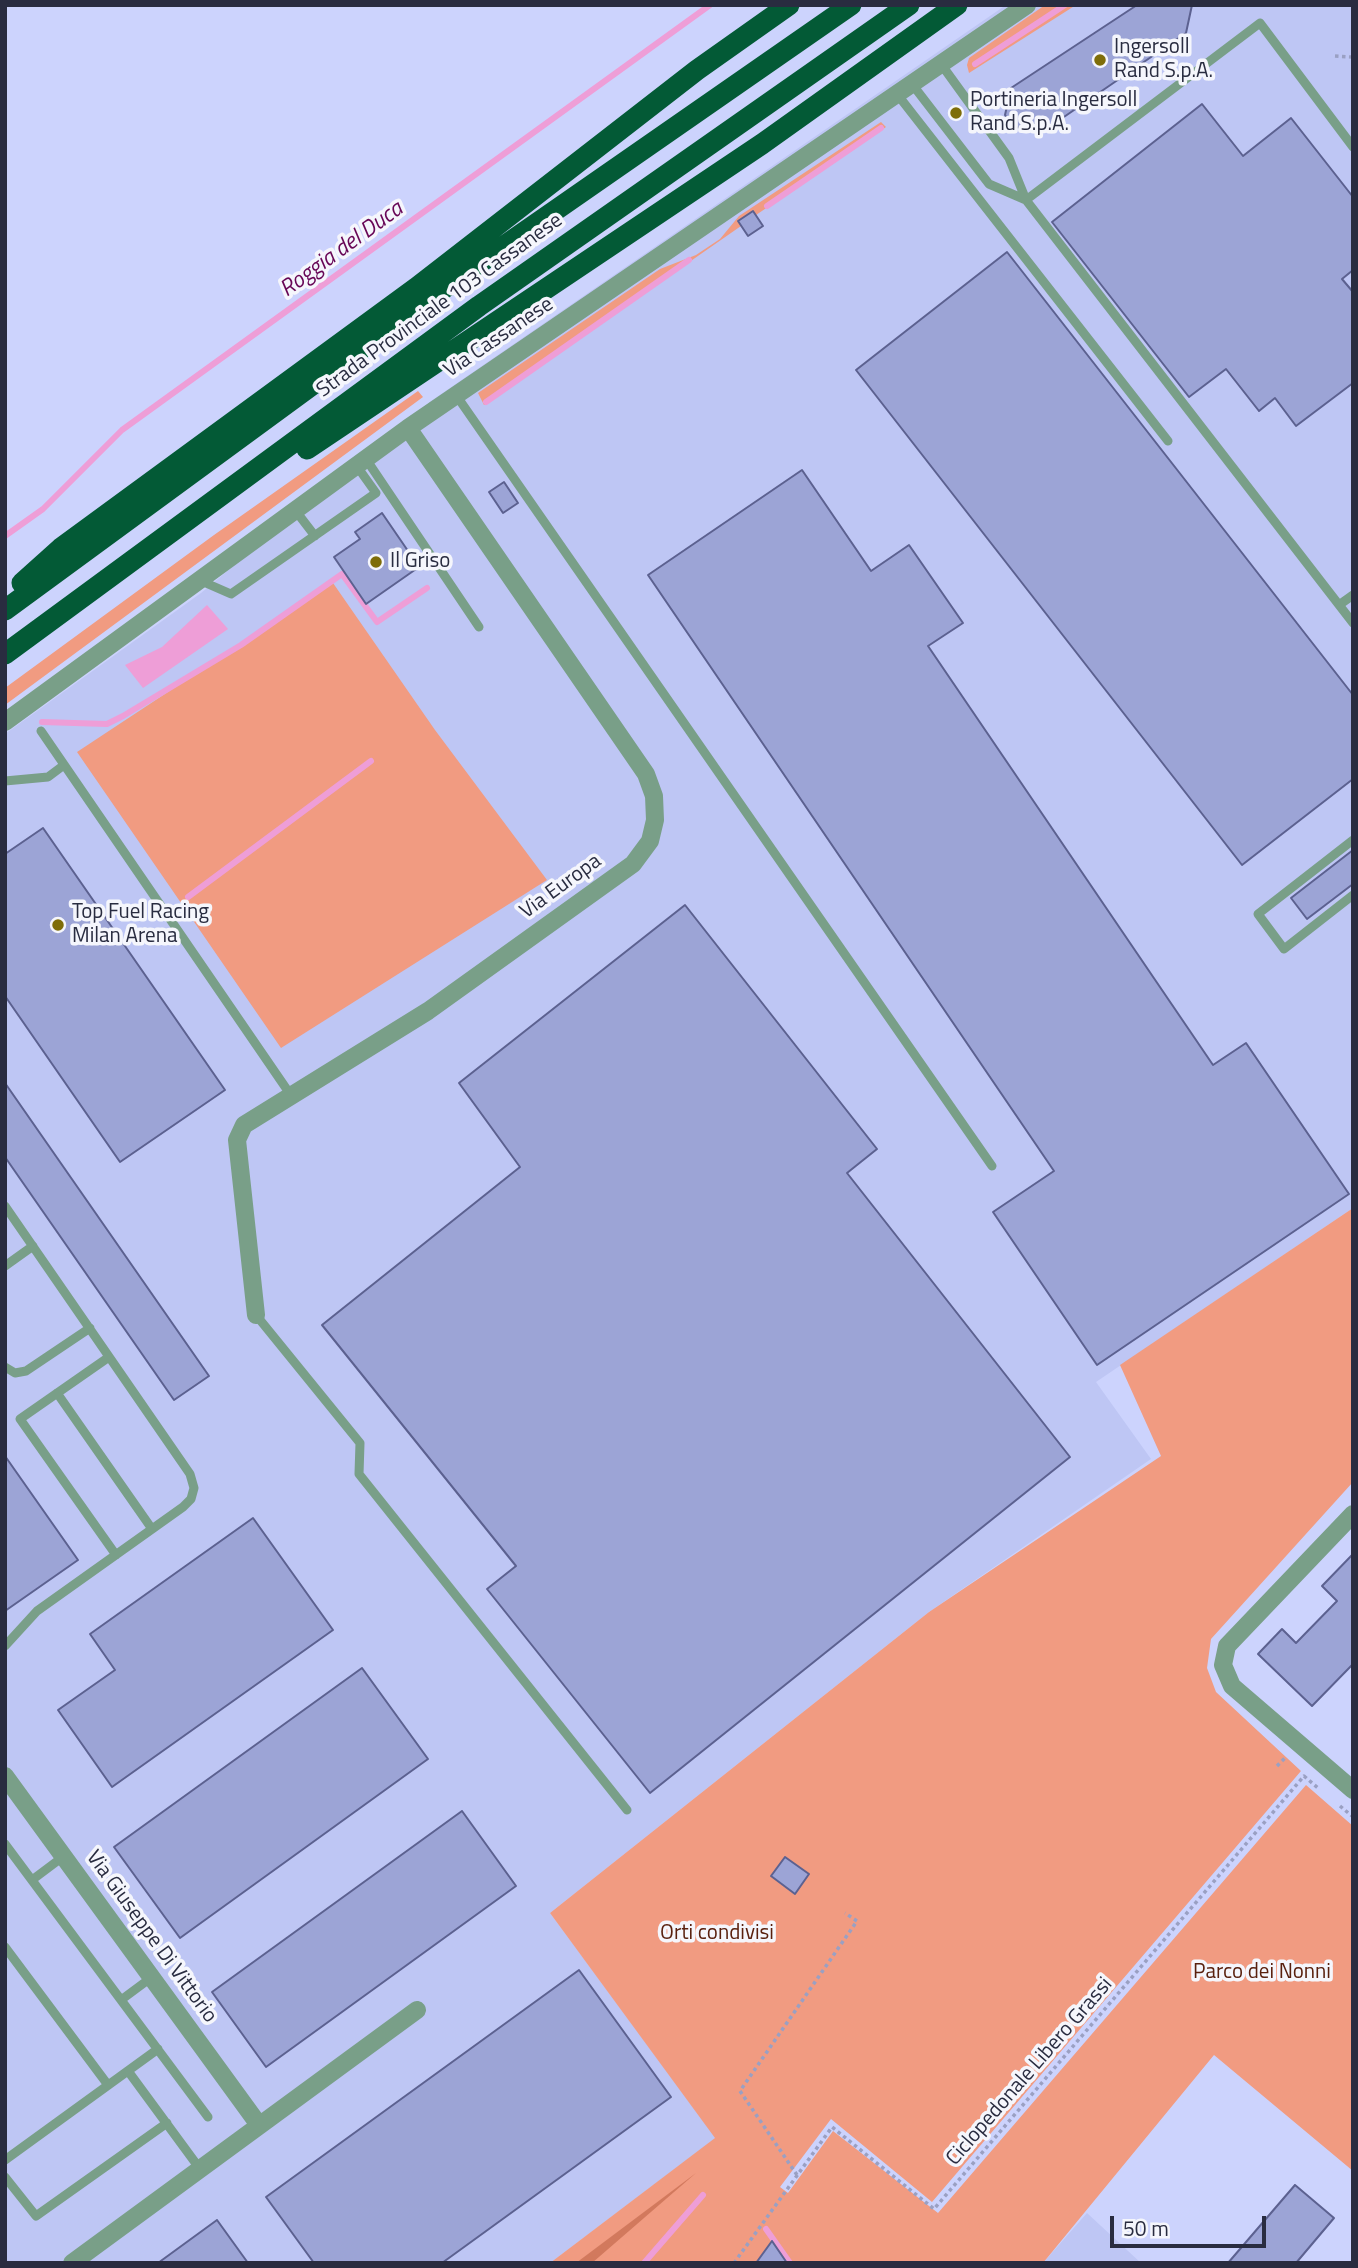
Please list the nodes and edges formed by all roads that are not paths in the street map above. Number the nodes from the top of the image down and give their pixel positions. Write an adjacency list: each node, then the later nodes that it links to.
1 (789, 5): 20 (highway)
2 (850, 5): 22 (highway, Strada Provinciale 103 Cassanese)
3 (909, 5): 17 (highway, Strada Provinciale 103 Cassanese)
4 (957, 5): 17 (highway)
5 (1027, 5): 6 (street, Via Cassanese)
6 (941, 64): 7 (street, Via Cassanese); 10 (lane)
7 (912, 84): 8 (street, Via Cassanese); 10 (lane)
8 (897, 94): 11 (street, Via Cassanese); 13 (lane)
9 (1353, 147): 10 (lane)
10 (1026, 200): 21 (lane)
11 (456, 395): 12 (street, Via Cassanese); 33 (lane)
12 (408, 428): 14 (street, Via Cassanese); 32 (street, Via Europa)
13 (1168, 441)
14 (361, 462): 15 (street, Via Cassanese); 16 (lane); 24 (lane)
15 (295, 510): 16 (lane); 18 (street, Via Cassanese)
16 (315, 536): 18 (lane)
17 (114, 574): 25 (highway, Strada Provinciale 103 Cassanese)
18 (199, 580): 26 (street, Via Cassanese)
19 (1353, 595): 21 (lane)
20 (5, 598)
21 (1339, 605): 23 (lane)
22 (5, 610)
23 (1353, 623)
24 (479, 627)
25 (5, 654)
26 (5, 722)
27 (41, 731): 28 (lane)
28 (64, 765): 29 (lane); 32 (lane)
29 (5, 781)
30 (1353, 840): 31 (lane)
31 (1353, 895)
32 (290, 1094): 37 (street, Via Europa)
33 (992, 1166)
34 (5, 1206): 35 (lane)
35 (33, 1247): 36 (lane); 38 (lane)
36 (5, 1266)
37 (256, 1315): 48 (lane)
38 (90, 1328): 39 (lane); 40 (lane)
39 (109, 1357): 41 (lane); 43 (lane)
40 (5, 1367)
41 (57, 1393): 43 (lane); 44 (lane)
42 (1353, 1514): 47 (street)
43 (152, 1529): 44 (lane)
44 (116, 1555): 45 (lane)
45 (5, 1646)
46 (5, 1776): 50 (street, Via Giuseppe Di Vittorio)
47 (1353, 1790)
48 (627, 1810)
49 (5, 1844): 51 (lane)
50 (64, 1856): 51 (lane); 53 (street, Via Giuseppe Di Vittorio)
51 (32, 1880): 54 (lane)
52 (5, 1947): 58 (lane)
53 (152, 1977): 54 (lane); 61 (street, Via Giuseppe Di Vittorio)
54 (121, 2000): 56 (lane)
55 (417, 2010): 61 (street)
56 (158, 2049): 57 (lane); 59 (lane)
57 (128, 2071): 58 (lane); 60 (lane)
58 (108, 2085): 62 (lane)
59 (208, 2117)
60 (167, 2123): 63 (lane); 64 (lane)
61 (260, 2124): 63 (street)
62 (5, 2160)
63 (200, 2169): 65 (street)
64 (5, 2177)
65 (72, 2263)

